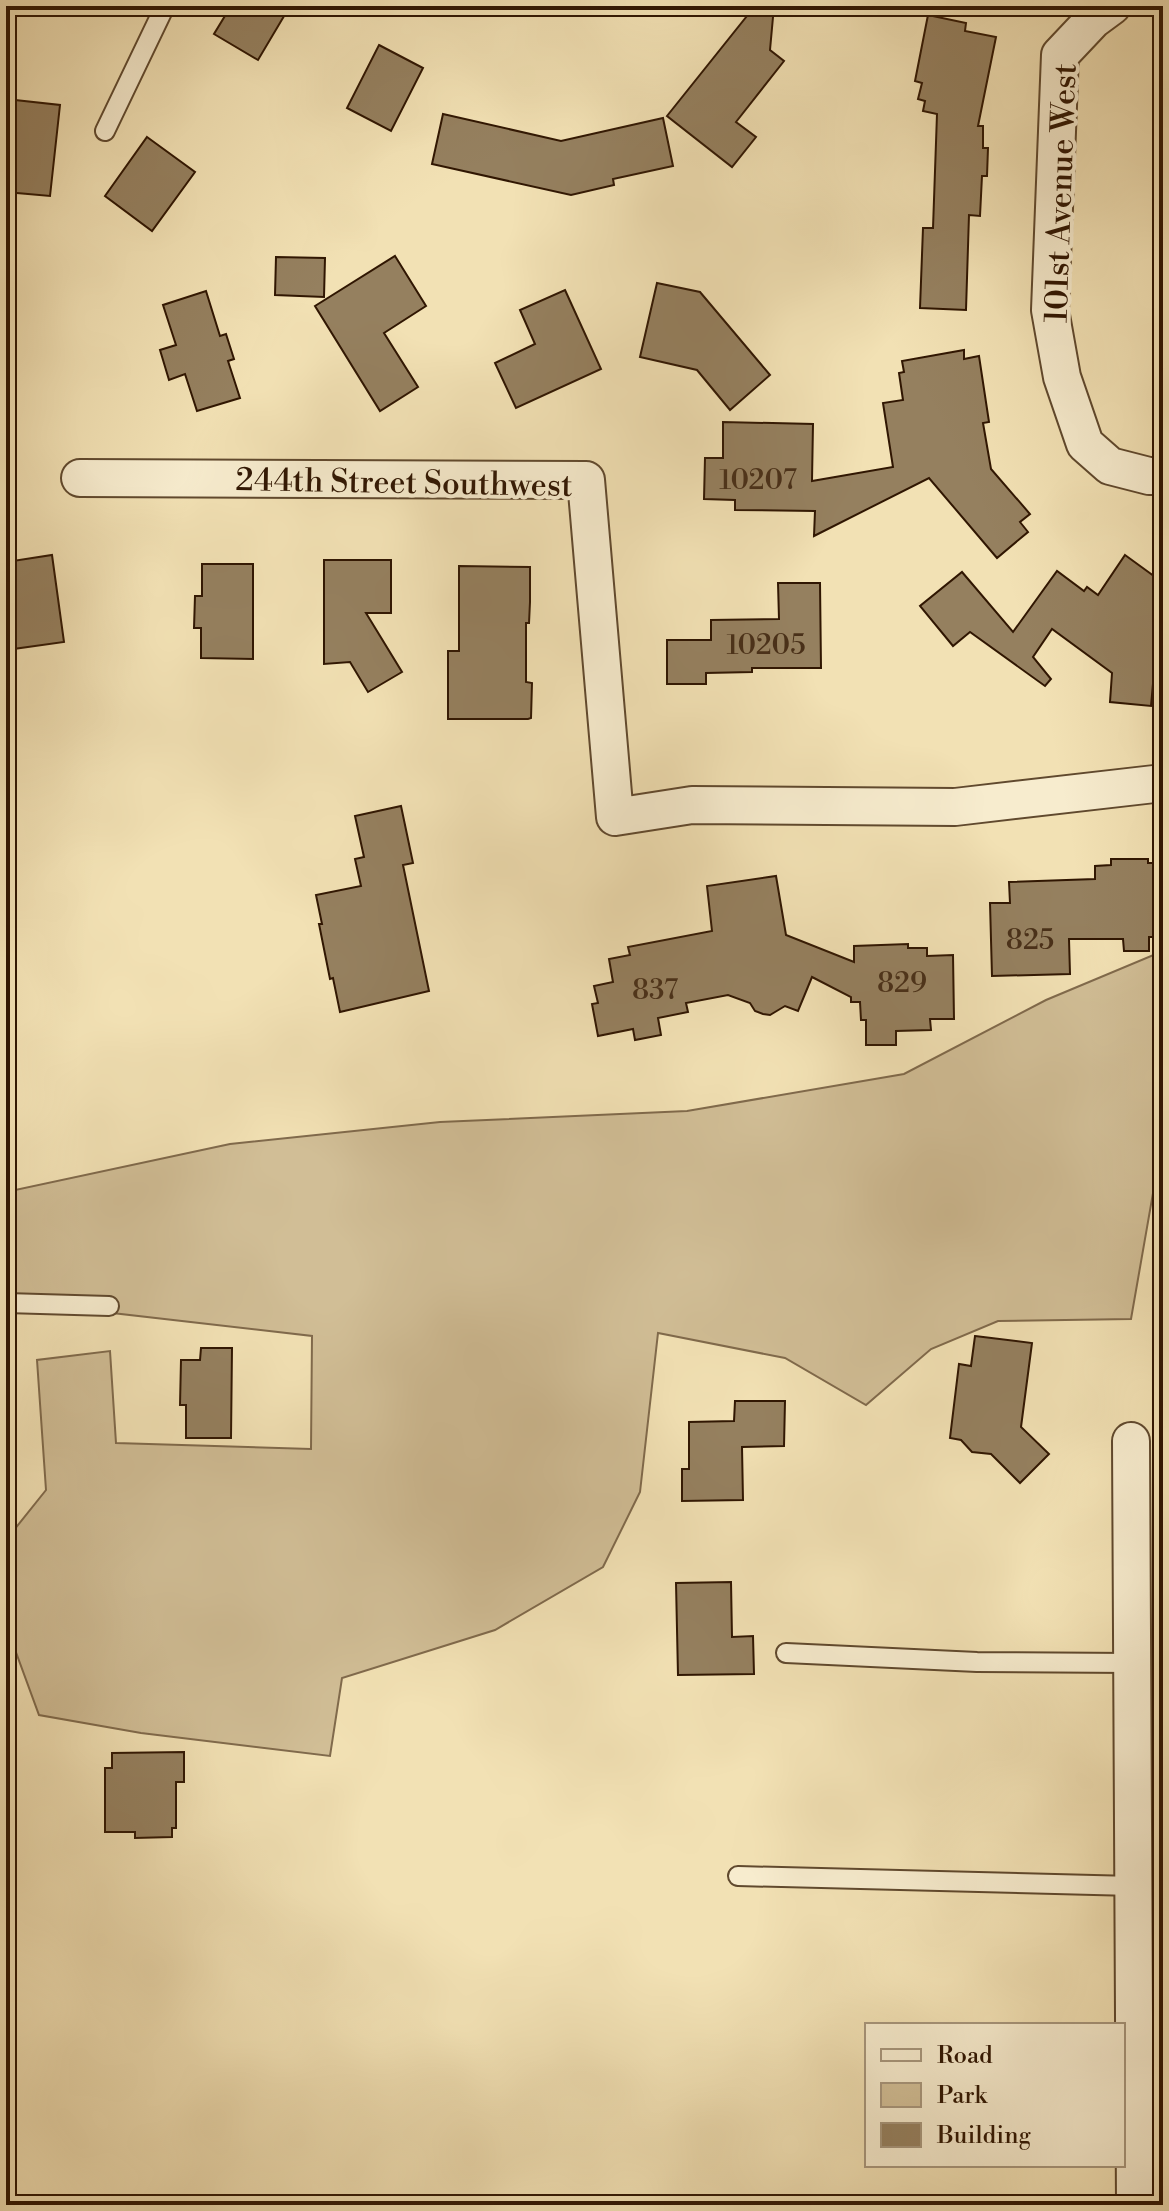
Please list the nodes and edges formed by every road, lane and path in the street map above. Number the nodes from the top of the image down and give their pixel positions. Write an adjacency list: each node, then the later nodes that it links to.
1 (165, 6): 3 (lane)
2 (1112, 6): 4 (street, 101st Avenue West)
3 (105, 131)
4 (1163, 476)
5 (80, 478): 6 (street, 244th Street Southwest)
6 (1163, 783)
7 (6, 1303): 8 (lane)
8 (109, 1306)
9 (1131, 1441): 11 (street)
10 (786, 1653): 11 (lane)
11 (1132, 1663): 13 (street)
12 (738, 1876): 13 (lane)
13 (1133, 1886): 14 (street)
14 (1135, 2205)

